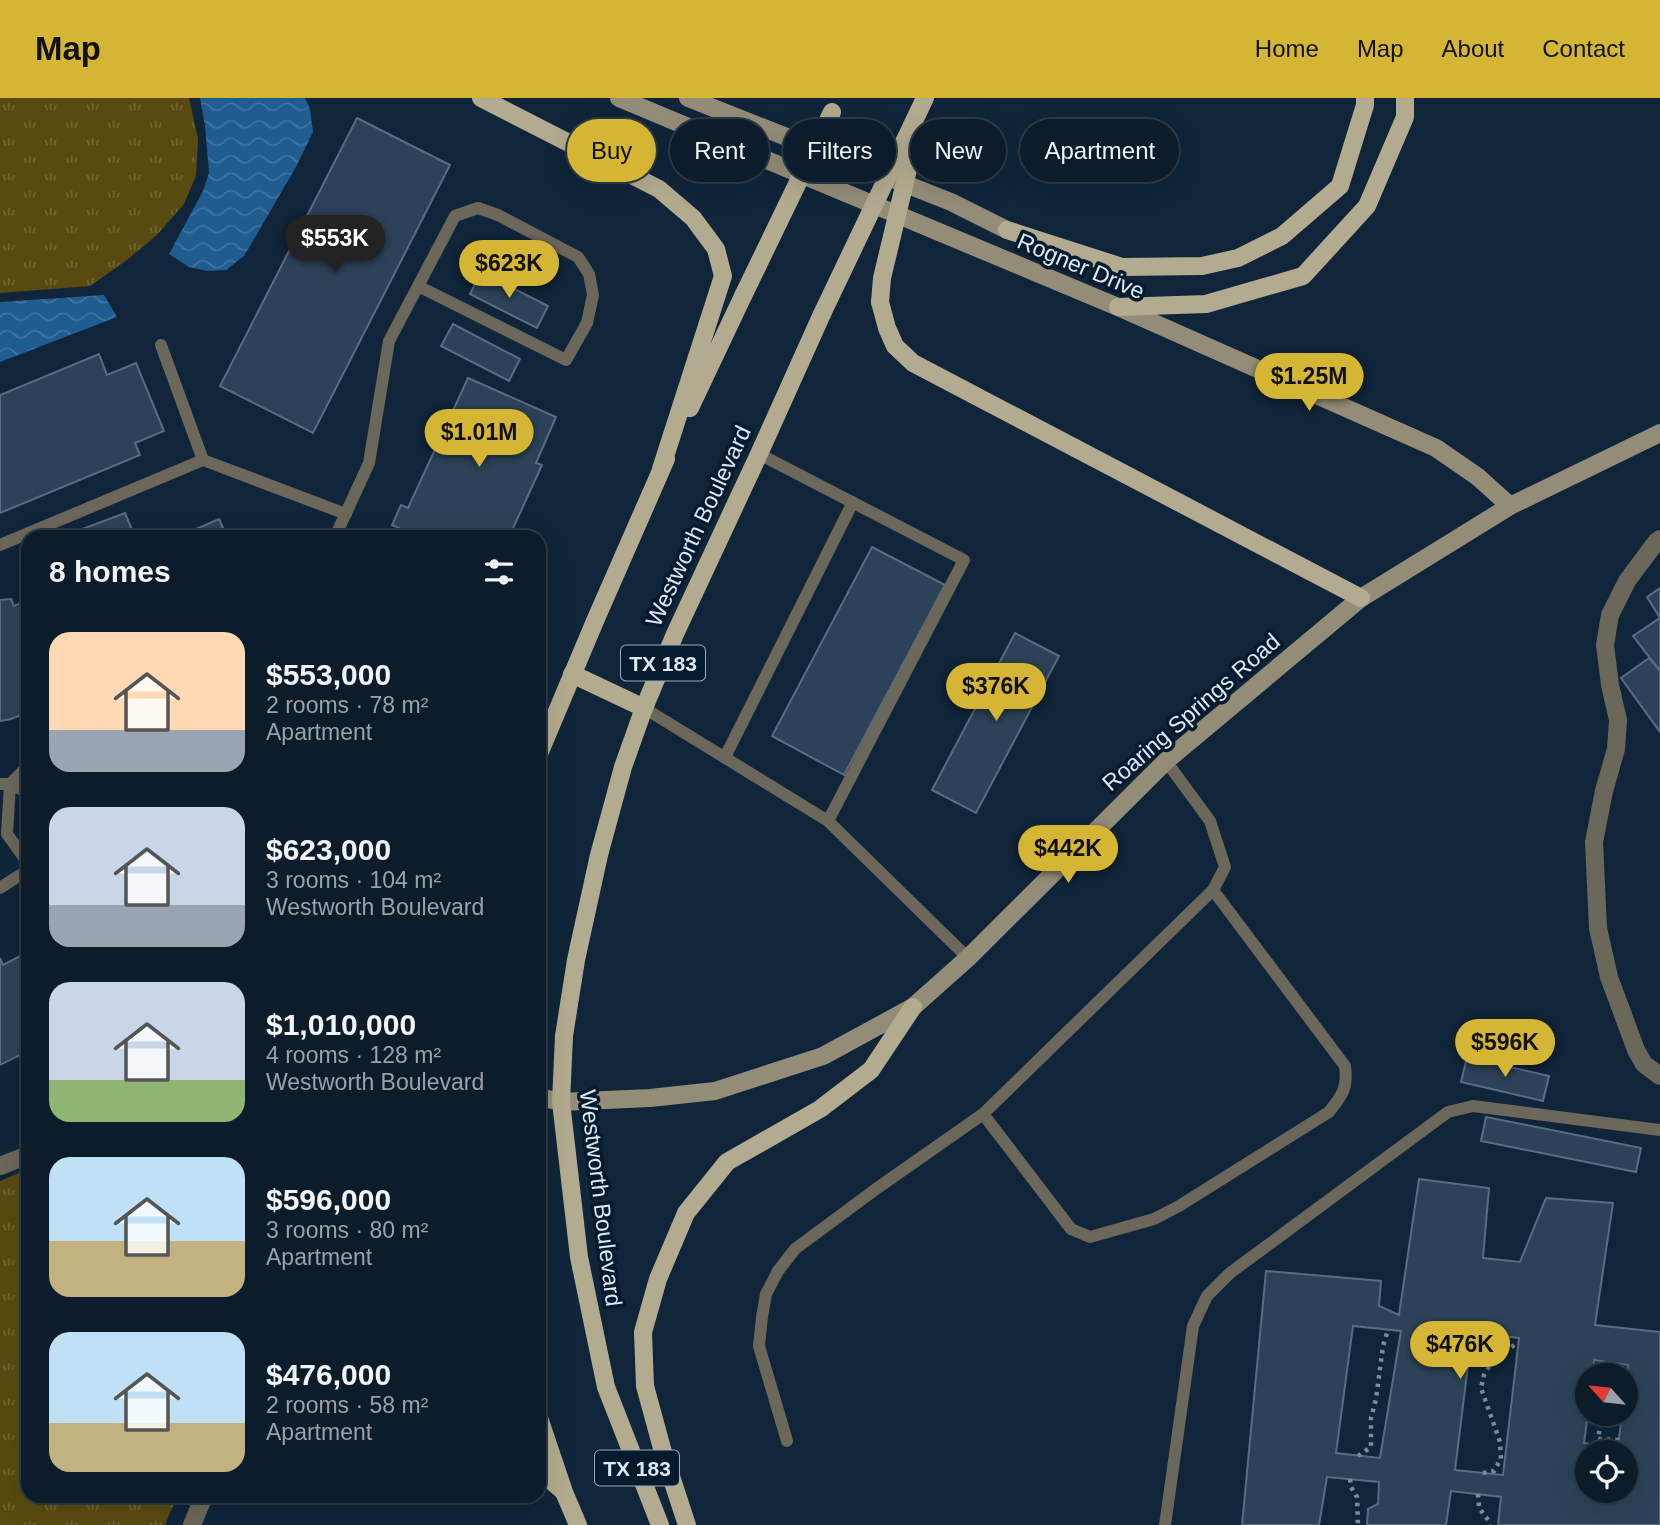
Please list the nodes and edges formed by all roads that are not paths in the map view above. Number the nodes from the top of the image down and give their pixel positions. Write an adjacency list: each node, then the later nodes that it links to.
1 (481, 98): 15 (main road)
2 (619, 98): 10 (street, Rogner Drive)
3 (688, 98): 8 (street, Rogner Drive)
4 (925, 98): 13 (main road, Westworth Boulevard / TX 183, bridge); 24 (main road, bridge)
5 (1365, 98): 8 (main road)
6 (1405, 98): 10 (main road)
7 (835, 105): 15 (main road, TX 183, bridge)
8 (1007, 230)
9 (418, 286): 9 (lane); 18 (lane)
10 (1118, 307): 17 (street, Rogner Drive)
11 (161, 345): 14 (lane)
12 (1660, 433): 17 (street, Roaring Springs Road)
13 (759, 454): 16 (lane); 26 (main road, Westworth Boulevard / TX 183)
14 (203, 460): 18 (lane); 19 (lane)
15 (662, 469): 25 (main road, TX 183)
16 (853, 502): 28 (lane); 32 (lane)
17 (1510, 506): 24 (street, Roaring Springs Road)
18 (346, 514): 20 (lane)
19 (36, 530)
20 (338, 530)
21 (21, 536): 23 (lane)
22 (1660, 539): 39 (street)
23 (0, 545)
24 (1360, 598): 29 (street, Roaring Springs Road)
25 (572, 674): 26 (main road); 27 (main road, TX 183)
26 (644, 708): 28 (lane); 41 (main road, Westworth Boulevard / TX 183)
27 (546, 737)
28 (724, 757): 32 (lane)
29 (1166, 761): 36 (lane); 37 (street, Roaring Springs Road)
30 (21, 771): 31 (lane)
31 (5, 784): 33 (lane)
32 (828, 821): 37 (lane)
33 (21, 853)
34 (21, 874): 35 (lane)
35 (0, 888)
36 (1213, 890): 42 (lane); 42 (lane)
37 (968, 958): 38 (street, Roaring Springs Road)
38 (913, 1007): 41 (street, Roaring Springs Road); 54 (main road)
39 (1660, 1076)
40 (546, 1098): 41 (street, Roaring Springs Road)
41 (561, 1101): 53 (main road, Westworth Boulevard / TX 183)
42 (983, 1114): 47 (lane)
43 (1660, 1130): 55 (lane)
44 (21, 1158): 45 (street)
45 (0, 1166)
46 (546, 1439): 49 (main road, TX 183)
47 (787, 1441)
48 (546, 1476): 49 (main road)
49 (564, 1492): 52 (main road, TX 183)
50 (201, 1503): 51 (street)
51 (192, 1525)
52 (578, 1525)
53 (660, 1525)
54 (687, 1525)
55 (1165, 1525)

